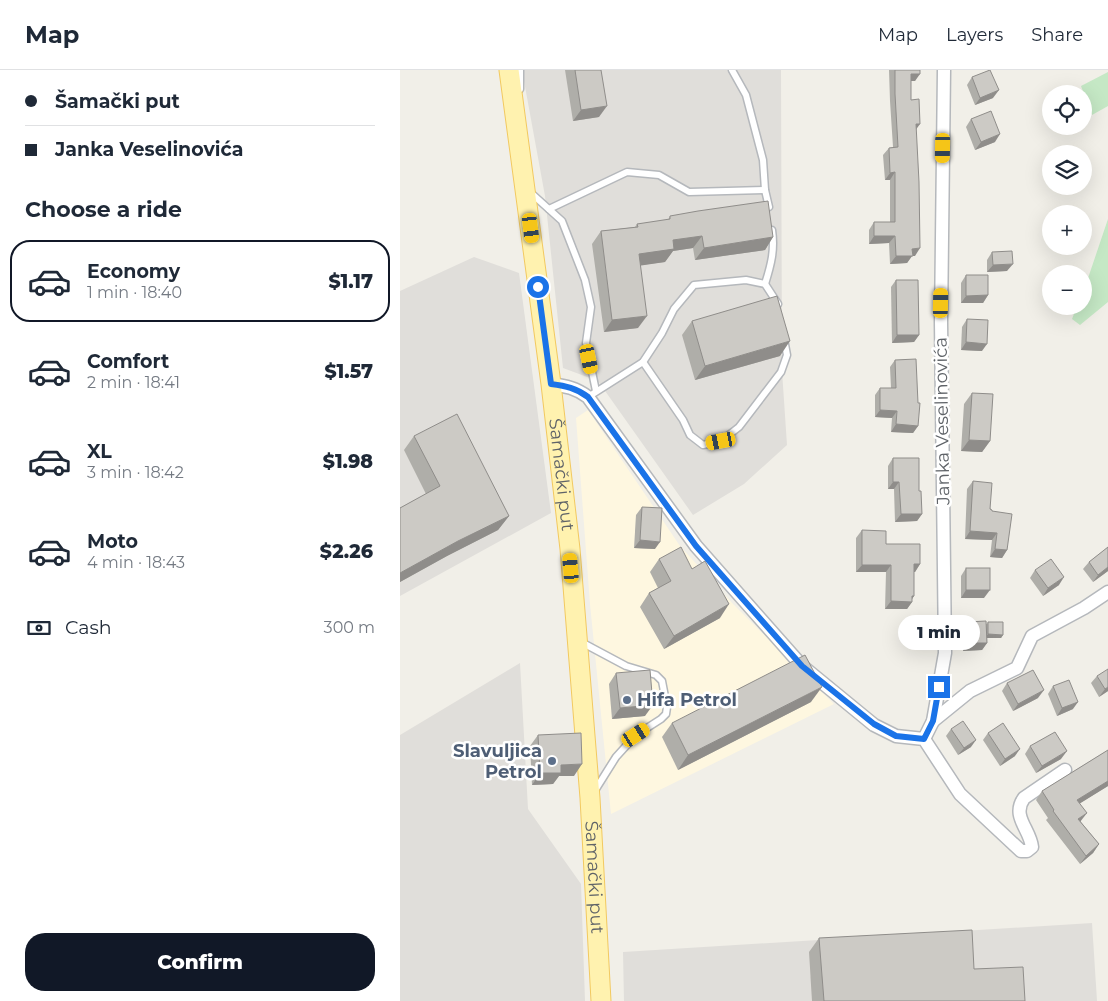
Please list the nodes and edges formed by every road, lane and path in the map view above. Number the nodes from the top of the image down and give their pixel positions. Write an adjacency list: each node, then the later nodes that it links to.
1 (508, 70): 5 (main road, Šamački put)
2 (520, 70): 5 (lane)
3 (732, 70): 7 (lane)
4 (944, 70): 19 (street, Janka Veselinovića)
5 (516, 118): 6 (main road, Šamački put)
6 (526, 189): 8 (lane); 15 (main road, Šamački put)
7 (765, 190): 8 (lane); 9 (lane)
8 (549, 209): 16 (lane)
9 (770, 216)
10 (771, 225): 11 (lane)
11 (764, 284): 12 (lane); 14 (lane)
12 (779, 311)
13 (782, 329): 14 (lane)
14 (643, 362): 16 (lane)
15 (551, 384): 16 (street); 18 (main road, Šamački put)
16 (592, 394): 20 (street)
17 (1108, 592): 19 (street)
18 (577, 641): 22 (main road, Šamački put); 22 (lane)
19 (933, 721): 20 (street, Janka Veselinovića)
20 (924, 739): 21 (street)
21 (1065, 770)
22 (590, 798): 23 (main road, Šamački put)
23 (601, 1001)

